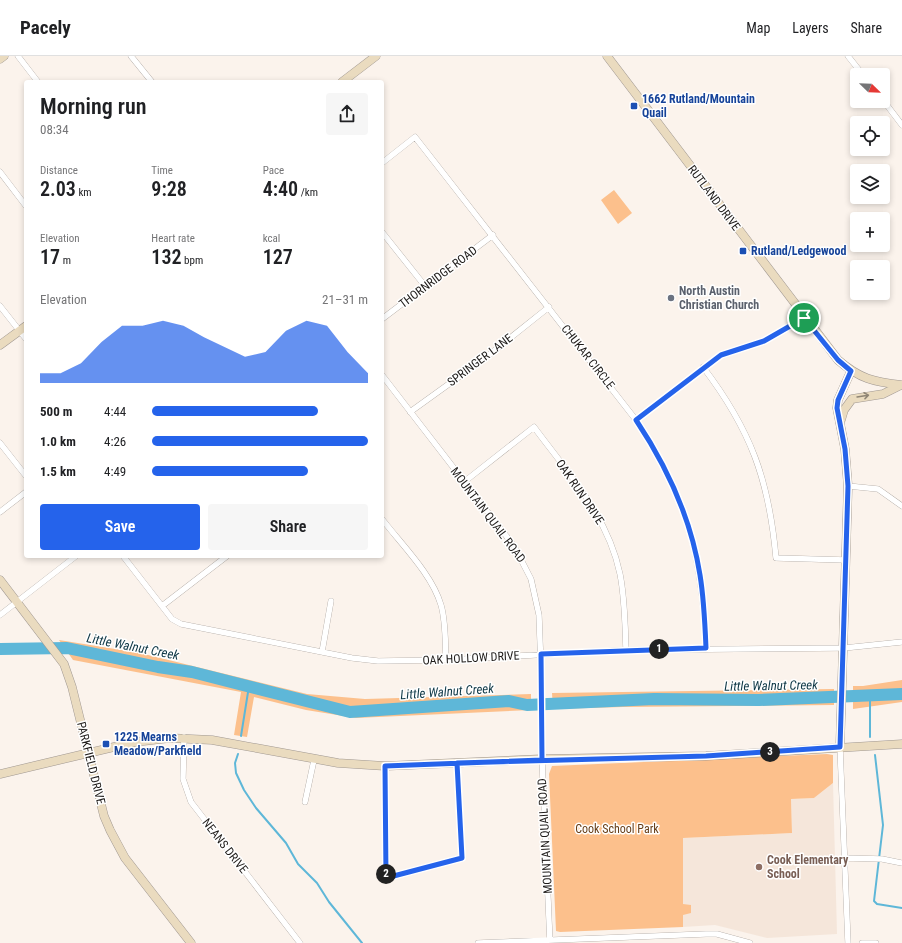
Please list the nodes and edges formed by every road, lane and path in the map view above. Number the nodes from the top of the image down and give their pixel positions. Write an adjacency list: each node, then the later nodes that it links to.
1 (4, 56): 7 (street)
2 (18, 56): 9 (street)
3 (131, 56): 10 (street)
4 (376, 56): 11 (street)
5 (607, 56): 23 (street, RUTLAND DRIVE)
6 (848, 56): 8 (street)
7 (0, 59)
8 (857, 68)
9 (36, 80)
10 (150, 80)
11 (345, 80)
12 (889, 108): 13 (street)
13 (902, 125)
14 (384, 161): 18 (street, CHUKAR CIRCLE)
15 (0, 172): 16 (street)
16 (24, 203)
17 (384, 235): 19 (street)
18 (493, 235): 19 (street, THORNRIDGE ROAD); 21 (street, CHUKAR CIRCLE)
19 (425, 286): 22 (street, THORNRIDGE ROAD)
20 (0, 306): 24 (street)
21 (549, 307): 30 (street, SPRINGER LANE); 31 (street, CHUKAR CIRCLE)
22 (384, 317)
23 (804, 318): 26 (street); 27 (street, RUTLAND DRIVE)
24 (23, 328): 25 (street)
25 (0, 345)
26 (703, 367): 31 (street); 44 (street)
27 (851, 371): 29 (street, RUTLAND DRIVE); 32 (street)
28 (384, 378): 30 (street, MOUNTAIN QUAIL ROAD)
29 (902, 385): 32 (street, one-way to 29)
30 (410, 412): 35 (street, MOUNTAIN QUAIL ROAD)
31 (636, 420): 51 (street, CHUKAR CIRCLE)
32 (840, 423): 36 (street)
33 (0, 443): 34 (street)
34 (24, 473)
35 (464, 482): 53 (street, OAK RUN DRIVE); 55 (street, MOUNTAIN QUAIL ROAD)
36 (848, 486): 38 (street); 44 (street)
37 (24, 494): 39 (street)
38 (902, 506)
39 (0, 512)
40 (384, 521): 56 (street)
41 (73, 558): 47 (street)
42 (125, 558): 48 (street, OAK HOLLOW DRIVE)
43 (224, 558): 48 (street)
44 (846, 560): 52 (street)
45 (0, 580): 47 (street, PARKFIELD DRIVE)
46 (331, 601): 54 (street)
47 (17, 602): 49 (street); 60 (street, PARKFIELD DRIVE)
48 (162, 606): 54 (street, OAK HOLLOW DRIVE)
49 (0, 615)
50 (902, 642): 52 (street, OAK HOLLOW DRIVE)
51 (706, 648): 52 (street, OAK HOLLOW DRIVE); 53 (street, OAK HOLLOW DRIVE)
52 (844, 648): 59 (street)
53 (626, 650): 55 (street, OAK HOLLOW DRIVE)
54 (322, 652): 56 (street, OAK HOLLOW DRIVE)
55 (541, 654): 56 (street, OAK HOLLOW DRIVE); 62 (street, MOUNTAIN QUAIL ROAD)
56 (446, 660)
57 (184, 738): 60 (street); 61 (street); 72 (street, NEANS DRIVE)
58 (902, 744): 59 (street)
59 (840, 747): 62 (street); 67 (street)
60 (89, 754): 65 (street); 71 (street, PARKFIELD DRIVE)
61 (314, 760): 64 (street); 66 (street)
62 (542, 760): 63 (street); 70 (street, MOUNTAIN QUAIL ROAD)
63 (457, 763): 64 (street); 64 (street)
64 (385, 766)
65 (0, 774)
66 (305, 802)
67 (844, 858): 68 (street); 75 (street)
68 (902, 863)
69 (645, 940): 70 (street); 74 (street)
70 (550, 941): 73 (street)
71 (191, 943)
72 (300, 943)
73 (478, 943)
74 (750, 943)
75 (848, 943)
76 (862, 943): 77 (street)
77 (876, 943)

